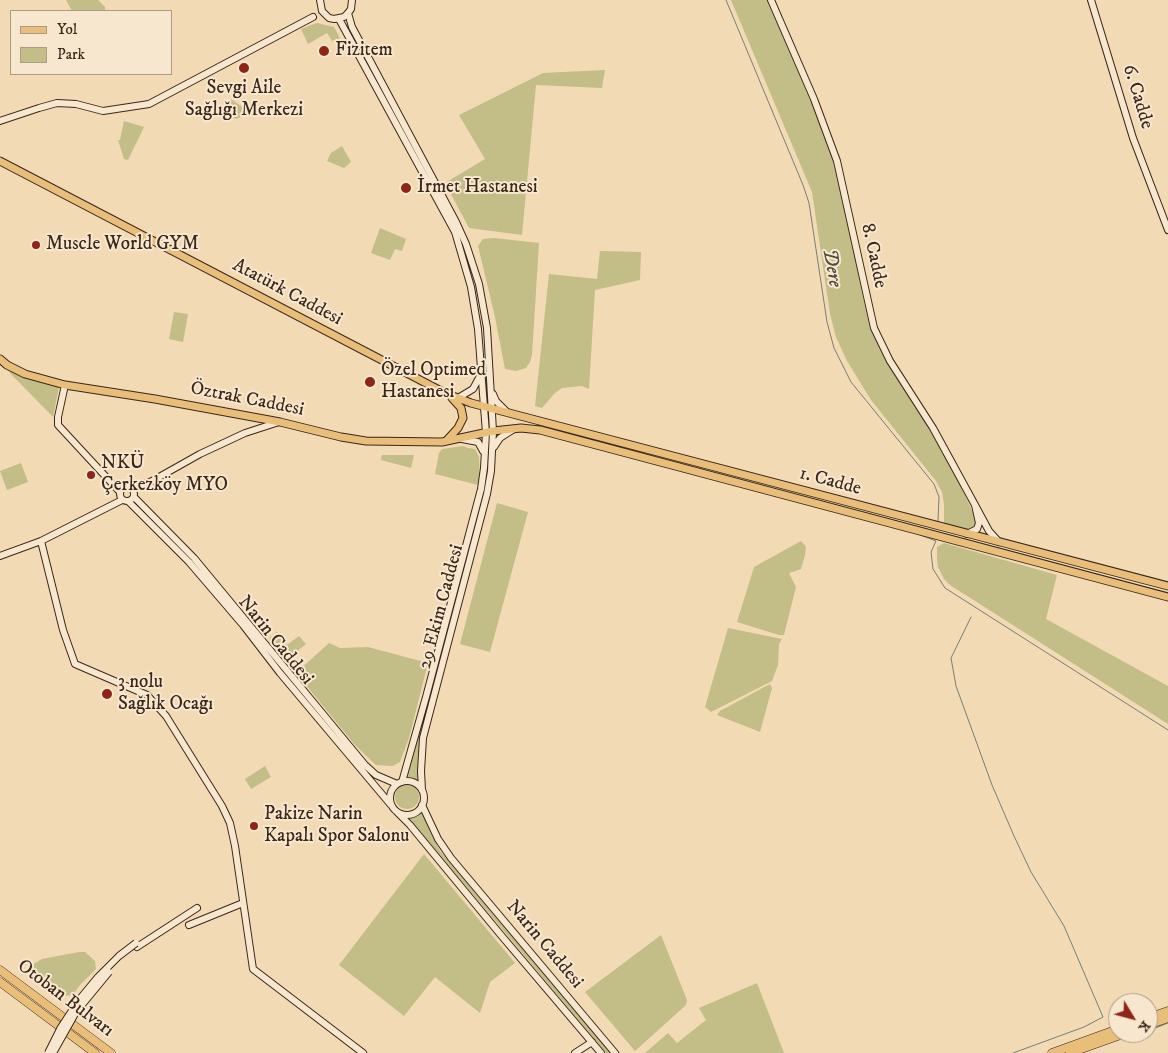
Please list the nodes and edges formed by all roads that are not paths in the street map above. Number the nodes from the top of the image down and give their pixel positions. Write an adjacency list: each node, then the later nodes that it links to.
1 (352, 0): 5 (main road)
2 (771, 0): 33 (main road, 8. Cadde)
3 (1090, 0): 11 (main road, 6. Cadde)
4 (320, 1): 6 (main road); 7 (main road)
5 (348, 14): 8 (main road); 12 (main road)
6 (313, 17): 7 (main road); 9 (main road)
7 (329, 18): 8 (main road)
8 (338, 19): 13 (main road)
9 (0, 121)
10 (0, 161): 20 (main road, Atatürk Caddesi)
11 (1168, 230)
12 (466, 244): 13 (main road); 14 (main road)
13 (460, 247): 15 (main road)
14 (484, 312): 15 (main road); 19 (main road)
15 (477, 313): 17 (main road)
16 (0, 359): 18 (main road, Öztrak Caddesi)
17 (482, 373): 21 (main road); 22 (main road)
18 (65, 385): 25 (main road, Öztrak Caddesi); 32 (main road)
19 (491, 389): 23 (main road); 24 (main road)
20 (445, 393): 21 (main road, Atatürk Caddesi); 29 (main road)
21 (458, 398): 22 (main road, Atatürk Caddesi)
22 (484, 408): 23 (main road, 1. Cadde); 27 (main road)
23 (492, 410): 24 (main road, 1. Cadde); 27 (main road)
24 (512, 415): 34 (main road, 1. Cadde)
25 (280, 422): 29 (main road, Öztrak Caddesi); 32 (main road)
26 (514, 429): 27 (main road, 1. Cadde); 30 (main road); 39 (main road, 1. Cadde)
27 (490, 432): 28 (main road, Öztrak Caddesi); 30 (main road, 29 Ekim Caddesi); 31 (main road, 29 Ekim Caddesi)
28 (461, 439): 29 (main road, Öztrak Caddesi); 31 (main road)
29 (447, 441)
30 (492, 450): 41 (main road, 29 Ekim Caddesi)
31 (485, 455): 40 (main road, 29 Ekim Caddesi)
32 (127, 495): 35 (main road); 40 (main road, Narin Caddesi); 43 (main road, Narin Caddesi)
33 (975, 504): 34 (main road, 8. Cadde); 36 (main road, 8. Cadde)
34 (966, 534): 36 (main road, 1. Cadde)
35 (41, 541): 37 (main road); 45 (main road)
36 (1000, 543): 38 (main road, 1. Cadde)
37 (0, 556)
38 (1168, 586)
39 (1168, 597)
40 (399, 783): 41 (main road); 43 (main road)
41 (422, 790): 42 (main road)
42 (422, 804): 44 (main road); 60 (main road, Narin Caddesi)
43 (391, 805): 44 (main road)
44 (397, 812): 52 (main road, Narin Caddesi)
45 (243, 904): 46 (main road); 57 (main road)
46 (189, 925)
47 (136, 945): 47 (main road); 53 (main road, bridge); 54 (main road, bridge)
48 (0, 970): 56 (highway, Otoban Bulvarı)
49 (0, 982): 55 (highway, Otoban Bulvarı)
50 (1108, 1033): 61 (highway)
51 (1108, 1039): 62 (highway)
52 (592, 1042): 58 (main road); 59 (main road, Narin Caddesi)
53 (48, 1053)
54 (53, 1053)
55 (95, 1053)
56 (111, 1053)
57 (362, 1053)
58 (575, 1053)
59 (601, 1053)
60 (615, 1053)
61 (1052, 1053)
62 (1070, 1053)

